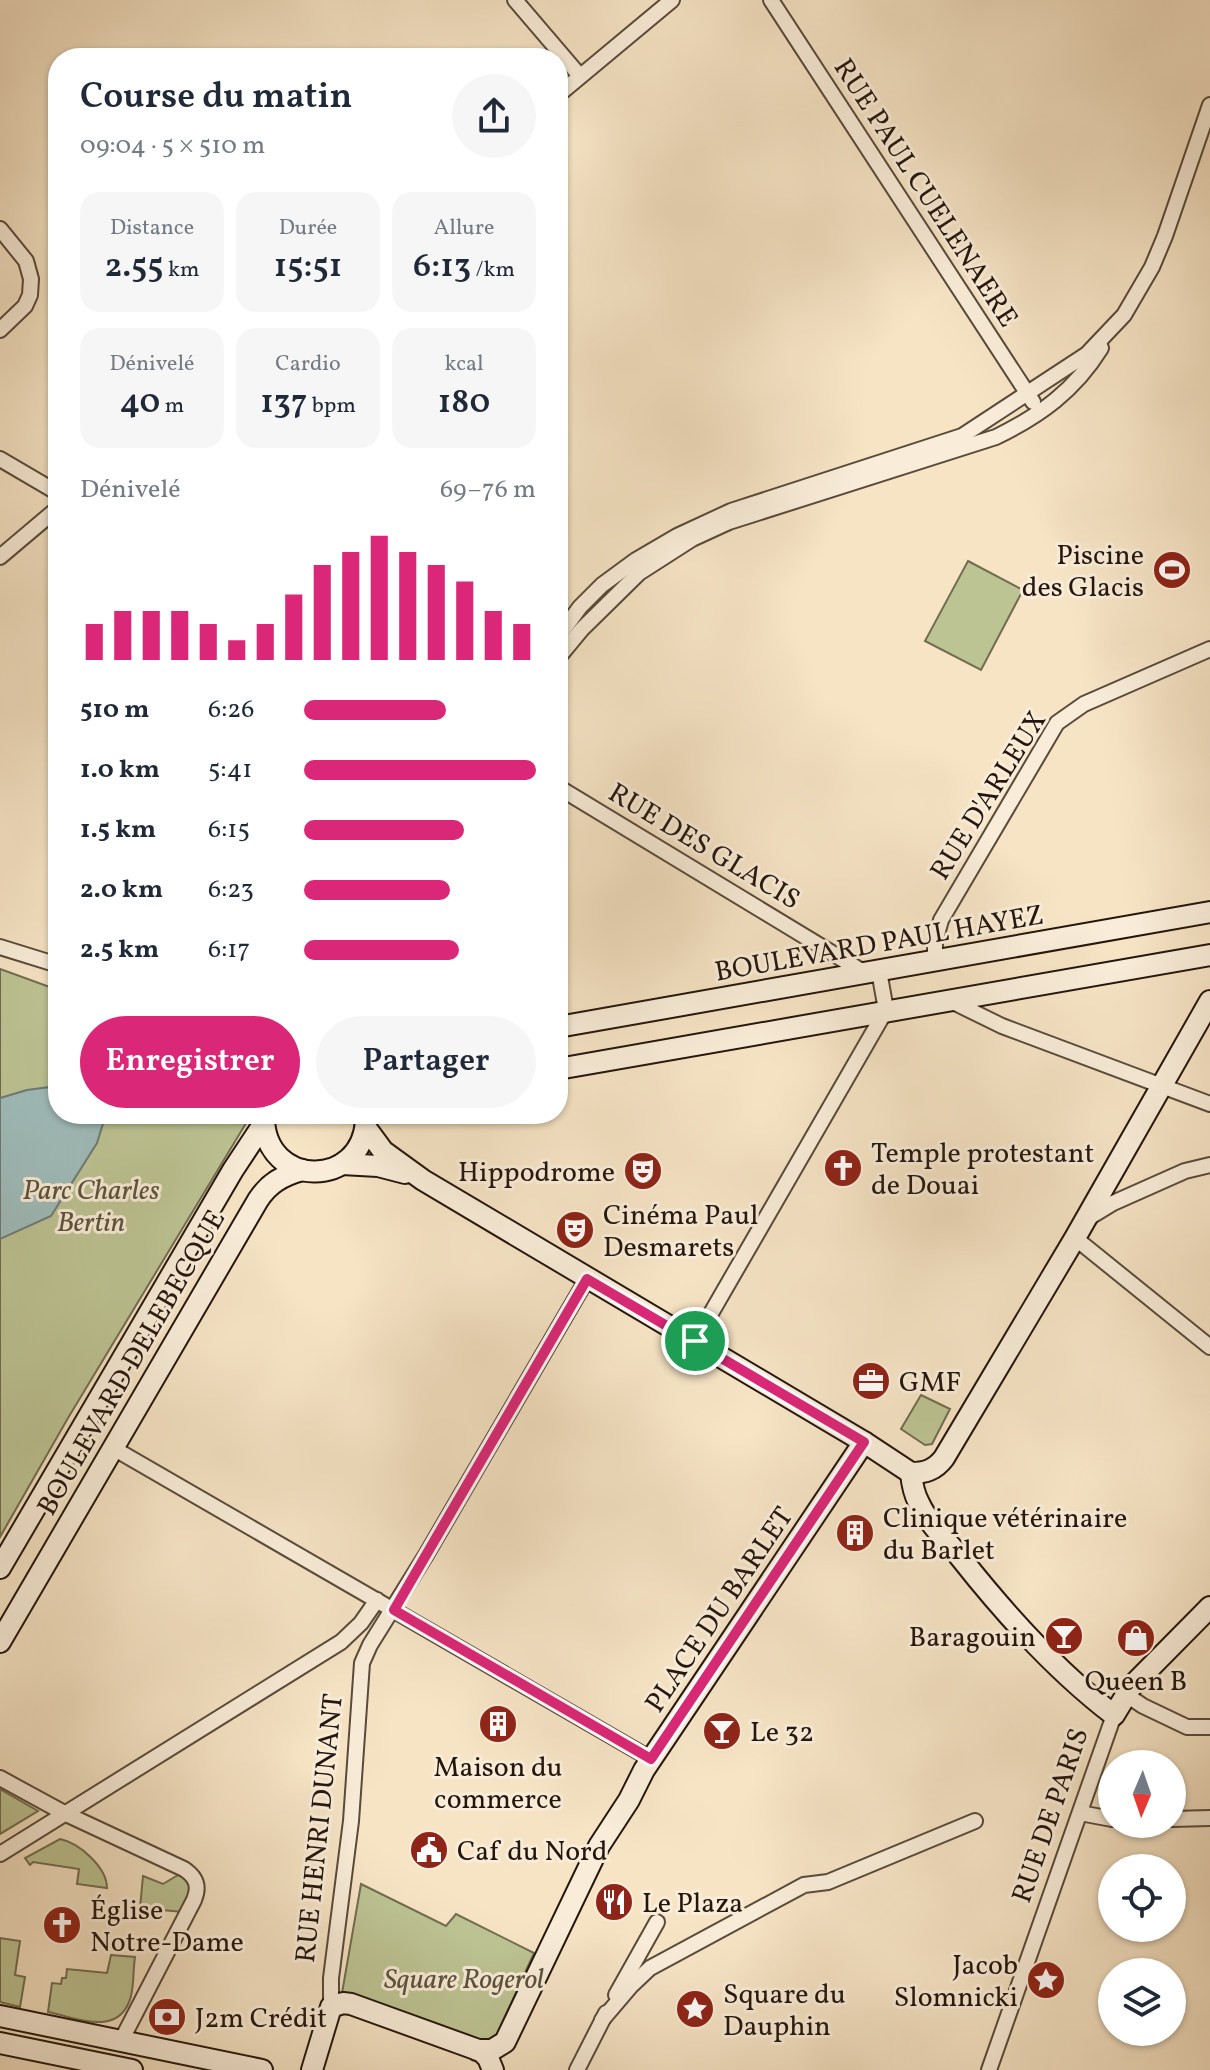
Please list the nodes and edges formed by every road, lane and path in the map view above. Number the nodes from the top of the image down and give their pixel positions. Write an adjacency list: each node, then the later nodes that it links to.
1 (515, 0): 4 (street)
2 (672, 0): 6 (street)
3 (771, 0): 12 (street, RUE PAUL CUELENAERE)
4 (556, 48)
5 (568, 62): 6 (street)
6 (580, 76): 7 (street)
7 (568, 86)
8 (1210, 105): 11 (street)
9 (0, 229): 10 (street)
10 (0, 330)
11 (1111, 330): 12 (street); 13 (street)
12 (1028, 394): 13 (street, RUE PAUL CUELENAERE); 18 (street)
13 (1040, 412): 19 (street)
14 (0, 459): 15 (street)
15 (48, 487)
16 (48, 516): 17 (street)
17 (0, 557)
18 (568, 623)
19 (568, 646)
20 (1210, 649): 25 (street, RUE D'ARLEUX)
21 (568, 793): 27 (street, RUE DES GLACIS)
22 (1210, 912): 25 (street, BOULEVARD PAUL HAYEZ)
23 (0, 947): 26 (street)
24 (1210, 955): 28 (street)
25 (935, 961): 27 (street, BOULEVARD PAUL HAYEZ)
26 (48, 962)
27 (872, 972): 30 (street); 31 (street, BOULEVARD PAUL HAYEZ)
28 (948, 1000): 30 (street); 33 (street)
29 (1210, 1001): 33 (street)
30 (886, 1010): 32 (street); 46 (street)
31 (568, 1025)
32 (568, 1067)
33 (1161, 1086): 34 (street); 43 (street)
34 (1210, 1104)
35 (261, 1124): 51 (street, BOULEVARD DELEBECQUE)
36 (265, 1124): 41 (street)
37 (366, 1124): 39 (street)
38 (370, 1124): 42 (street)
39 (342, 1164): 41 (street, BOULEVARD DELEBECQUE); 42 (street)
40 (1210, 1165): 43 (street)
41 (302, 1170): 49 (street, BOULEVARD DELEBECQUE)
42 (423, 1180): 45 (street)
43 (1086, 1220): 44 (street)
44 (1075, 1238): 47 (street); 50 (street)
45 (587, 1279): 46 (street); 54 (street)
46 (695, 1341): 48 (street)
47 (1210, 1347)
48 (864, 1442): 50 (street); 59 (street, PLACE DU BARLET)
49 (113, 1448): 52 (street); 55 (street, BOULEVARD DELEBECQUE)
50 (911, 1473): 57 (street)
51 (0, 1568)
52 (377, 1600): 54 (street); 62 (street)
53 (1210, 1607): 56 (street, RUE DE PARIS)
54 (394, 1610): 59 (street); 69 (street, RUE HENRI DUNANT)
55 (0, 1642)
56 (1125, 1694): 57 (street, RUE DE PARIS); 58 (street)
57 (1114, 1715): 61 (street, RUE DE PARIS)
58 (1210, 1727)
59 (651, 1759): 72 (street, PLACE DU BARLET)
60 (0, 1778): 62 (street)
61 (1080, 1813): 63 (street); 82 (street, RUE DE PARIS)
62 (66, 1814): 67 (street); 73 (street)
63 (1098, 1816)
64 (1210, 1818): 65 (street)
65 (1186, 1819)
66 (975, 1821): 71 (street)
67 (0, 1854)
68 (657, 1922): 71 (street)
69 (331, 2007): 75 (street); 76 (street, RUE HENRI DUNANT)
70 (0, 2016): 73 (street)
71 (602, 2020): 81 (street)
72 (515, 2025): 75 (street); 80 (street, PLACE DU BARLET)
73 (121, 2041): 78 (street)
74 (0, 2043): 77 (street)
75 (477, 2050): 79 (street)
76 (310, 2066)
77 (132, 2070)
78 (262, 2070)
79 (493, 2070)
80 (500, 2070)
81 (577, 2070)
82 (989, 2070)

